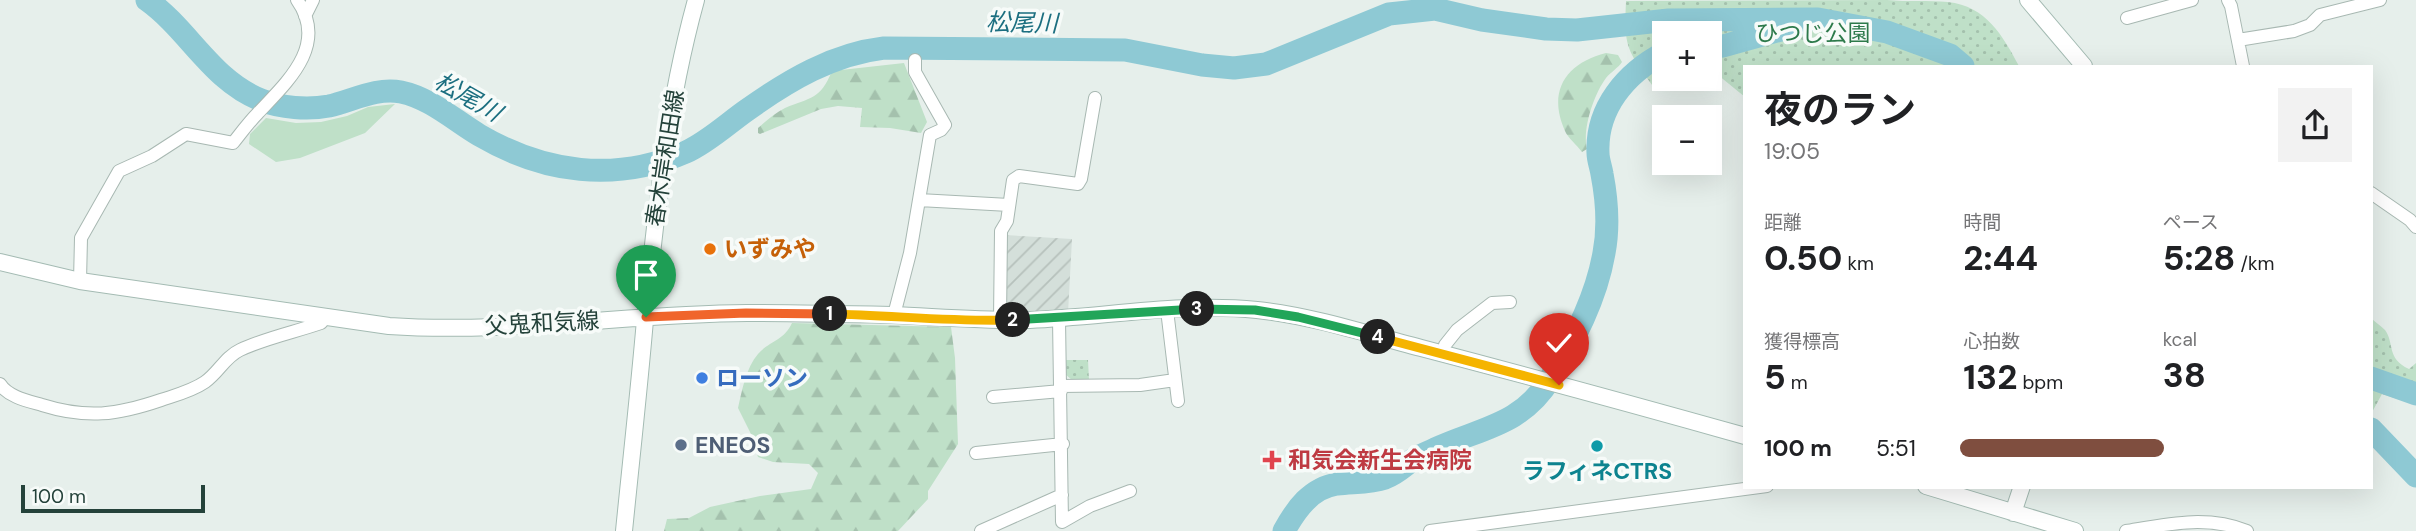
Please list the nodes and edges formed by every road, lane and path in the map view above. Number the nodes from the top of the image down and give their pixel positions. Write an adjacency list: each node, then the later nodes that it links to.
1 (297, 0): 10 (street)
2 (313, 0): 10 (street)
3 (696, 0): 26 (main road, 春木岸和田線)
4 (2028, 0): 13 (main road)
5 (2192, 0): 9 (street)
6 (2228, 0): 11 (street)
7 (2380, 0): 8 (street)
8 (2332, 6): 11 (street)
9 (2132, 12)
10 (305, 16): 21 (street)
11 (2238, 40): 14 (street)
12 (915, 60): 17 (street)
13 (2083, 65)
14 (2243, 65)
15 (1095, 98): 18 (street)
16 (2373, 194): 19 (street)
17 (919, 200): 18 (street); 24 (street)
18 (1009, 205): 28 (street)
19 (2416, 228)
20 (0, 262): 21 (main road, 父鬼和気線)
21 (80, 281): 25 (main road, 父鬼和気線)
22 (1510, 302): 29 (street)
23 (1167, 310): 27 (main road, 父鬼和気線); 29 (main road, 父鬼和気線); 30 (street)
24 (894, 315): 26 (main road, 父鬼和気線); 28 (main road, 父鬼和気線)
25 (326, 317): 26 (main road, 父鬼和気線); 31 (street)
26 (646, 317): 46 (main road, 春木岸和田線)
27 (1059, 318): 28 (main road, 父鬼和気線); 32 (street)
28 (1000, 320)
29 (1443, 354): 35 (main road, 父鬼和気線)
30 (1175, 380): 32 (street); 34 (street)
31 (0, 384)
32 (1061, 389): 33 (street); 36 (street)
33 (993, 397)
34 (1178, 401)
35 (1743, 435)
36 (1063, 444): 37 (street); 42 (street)
37 (976, 453)
38 (1749, 489): 44 (street)
39 (1936, 489): 43 (main road)
40 (2021, 489): 43 (main road)
41 (1130, 491): 42 (street)
42 (1062, 495): 47 (street)
43 (2013, 513): 45 (main road)
44 (1538, 524): 48 (street)
45 (2050, 527): 49 (main road)
46 (624, 531)
47 (981, 531)
48 (1430, 531)
49 (2075, 531)
50 (2126, 531): 51 (street)
51 (2248, 531)

